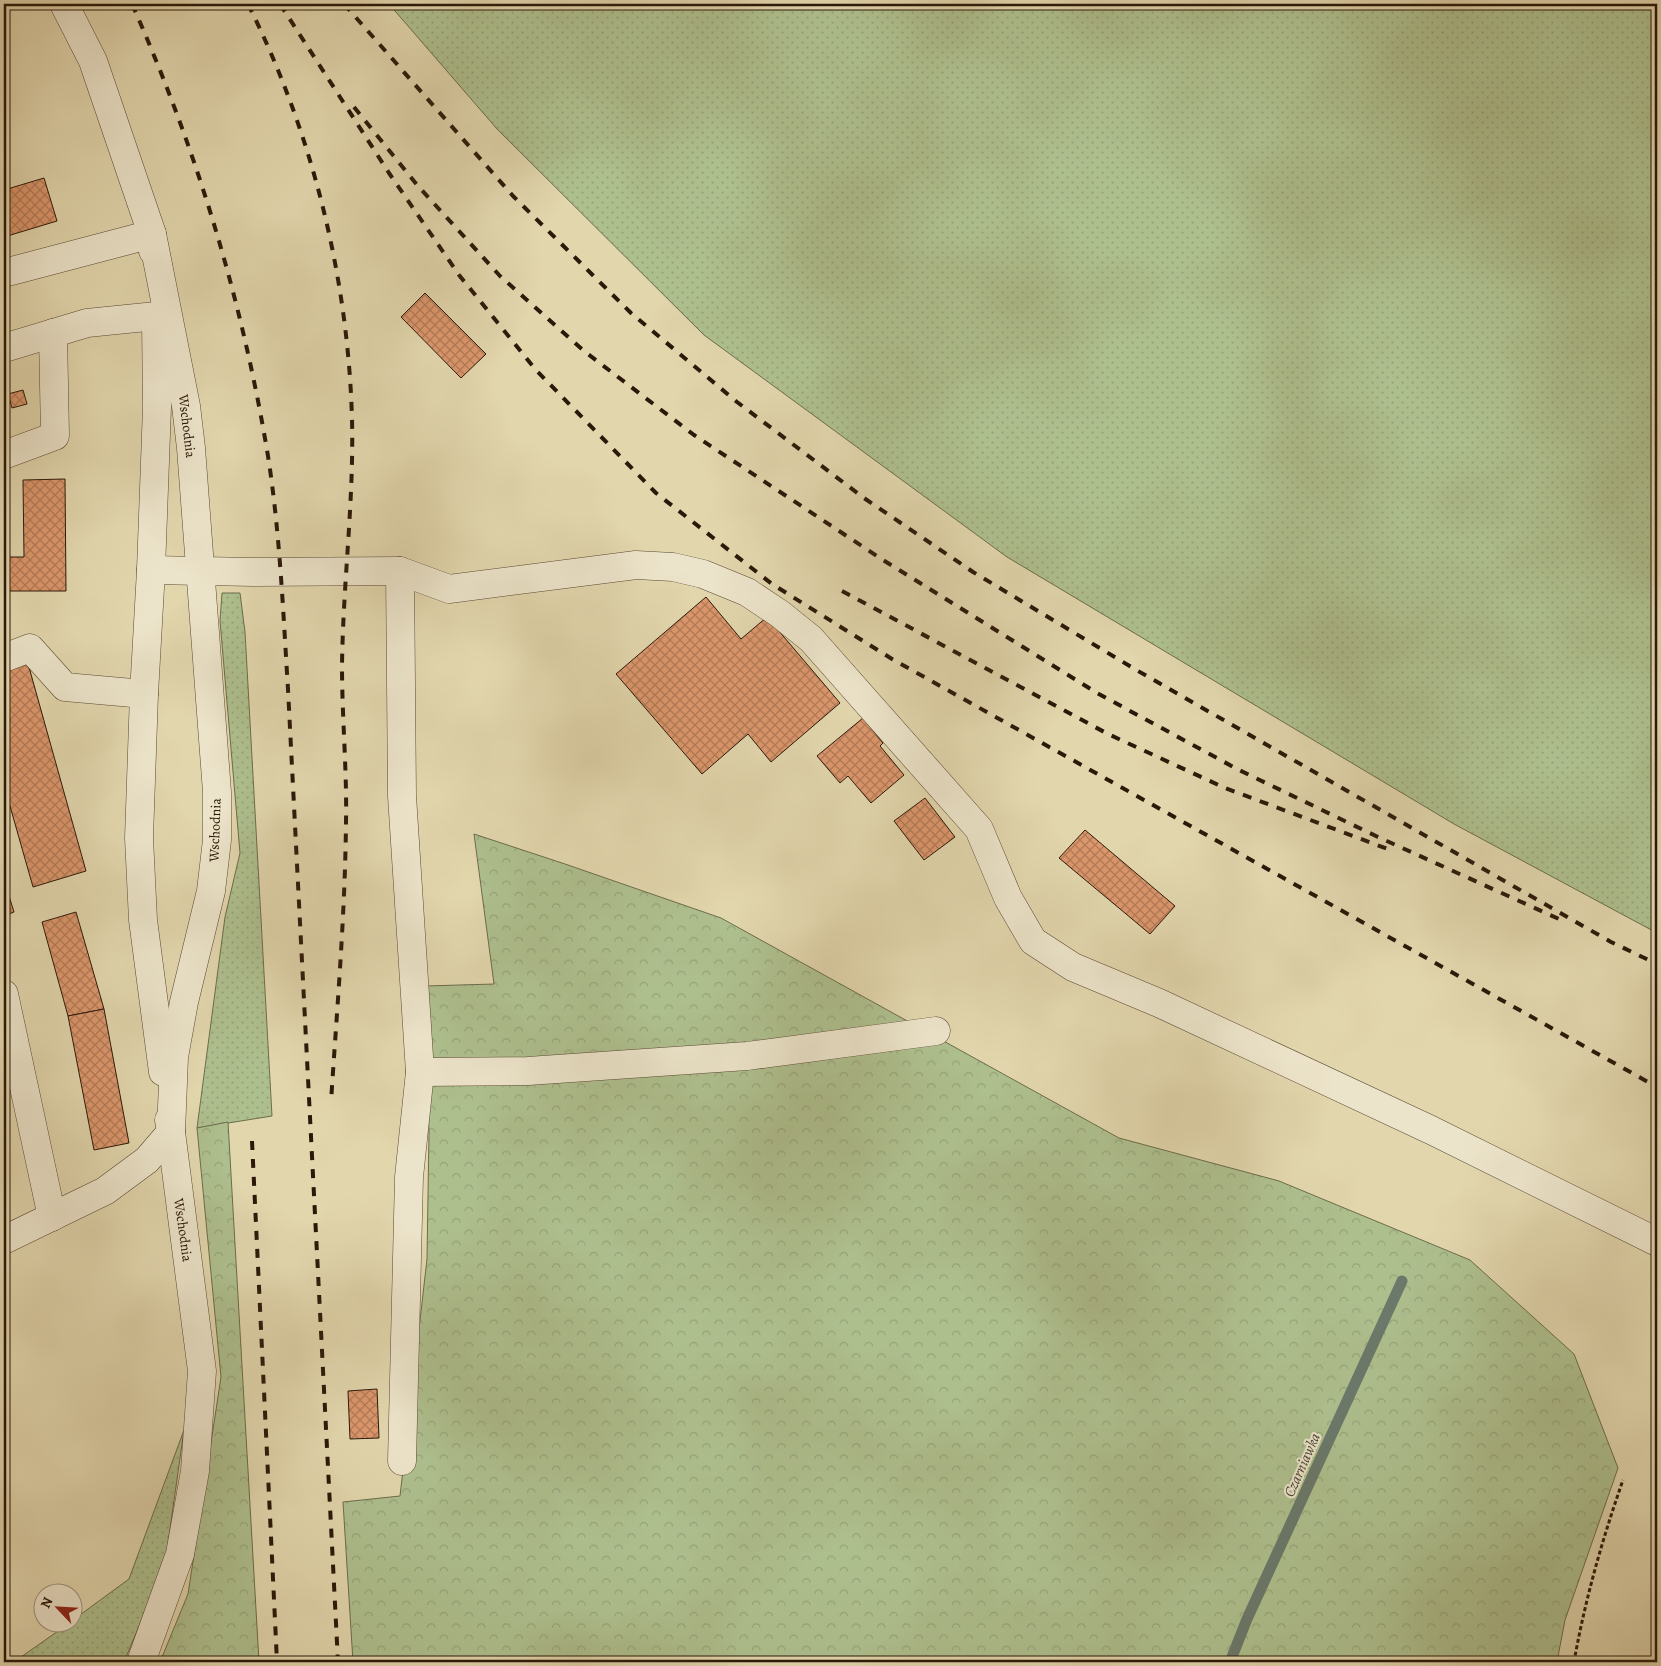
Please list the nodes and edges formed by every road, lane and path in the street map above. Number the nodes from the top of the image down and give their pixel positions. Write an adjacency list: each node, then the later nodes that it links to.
1 (64, 4): 2 (street, Wschodnia)
2 (152, 234): 3 (street); 4 (street); 9 (street, Wschodnia)
3 (4, 273)
4 (156, 316): 5 (street); 8 (street)
5 (53, 333): 6 (street); 7 (street)
6 (4, 348)
7 (4, 455)
8 (152, 570): 9 (street); 12 (street)
9 (199, 570): 10 (street); 16 (street, Wschodnia)
10 (400, 572): 15 (street); 19 (street)
11 (4, 658): 12 (street)
12 (144, 694): 16 (street)
13 (4, 994): 17 (street)
14 (936, 1031): 15 (street)
15 (420, 1072): 20 (street)
16 (171, 1132): 17 (street); 22 (street, Wschodnia)
17 (52, 1217): 18 (street)
18 (4, 1240)
19 (1657, 1242)
20 (402, 1461)
21 (1623, 1480): 23 (path)
22 (141, 1662)
23 (1574, 1662)

